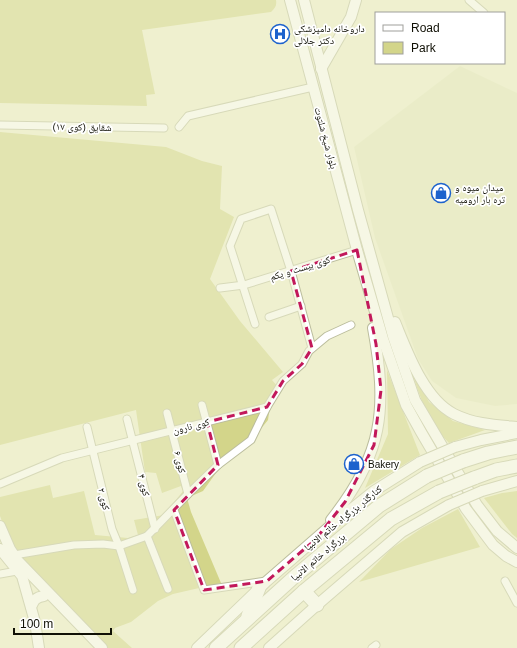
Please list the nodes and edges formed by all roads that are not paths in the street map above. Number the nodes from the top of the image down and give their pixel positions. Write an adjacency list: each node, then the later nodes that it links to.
1 (290, 0): 7 (main road, بلوار شیخ شلتوت)
2 (304, 0): 6 (main road, بلوار شیخ شلتوت)
3 (356, 0): 6 (main road)
4 (469, 0): 5 (street)
5 (483, 12)
6 (321, 69): 8 (main road, بلوار شیخ شلتوت)
7 (313, 87): 9 (main road, بلوار شیخ شلتوت); 11 (street)
8 (335, 119): 9 (main road); 15 (main road, بلوار شیخ شلتوت)
9 (322, 123): 13 (main road, بلوار شیخ شلتوت)
10 (0, 125): 12 (street, شقایق (کوی ۱۷))
11 (179, 127)
12 (164, 128)
13 (357, 250): 14 (street, کوی بیست و یکم); 16 (main road, بلوار شیخ شلتوت)
14 (291, 271): 17 (street, کوی بیست و یکم); 17 (street); 19 (street)
15 (375, 271): 30 (main road); 47 (main road)
16 (364, 275): 45 (main road); 50 (main road)
17 (244, 285): 18 (street, کوی بیست و یکم); 21 (street)
18 (220, 288)
19 (301, 306): 20 (street); 23 (street)
20 (269, 317)
21 (255, 324)
22 (352, 326): 23 (street)
23 (312, 348): 25 (street)
24 (202, 405): 28 (street)
25 (267, 407): 28 (street, کوی نارون); 36 (street)
26 (167, 413): 31 (street, کوی ۶)
27 (128, 419): 33 (street, کوی ۴)
28 (207, 422): 31 (street, کوی نارون); 36 (street)
29 (86, 427): 35 (street, کوی ۲)
30 (517, 427)
31 (172, 431): 33 (street, کوی نارون); 40 (street, کوی ۶)
32 (517, 433): 45 (main road, کنارگذر بزرگراه خاتم الانبیا, bridge)
33 (133, 441): 35 (street, کوی نارون); 43 (street, کوی ۴)
34 (517, 447): 62 (highway, بزرگراه خاتم الانبیا, bridge)
35 (92, 451): 39 (street, کوی نارون); 46 (street, کوی ۲)
36 (218, 466): 40 (street)
37 (517, 466): 57 (highway, بزرگراه خاتم الانبیا, bridge)
38 (517, 481): 60 (main road, bridge)
39 (0, 484)
40 (188, 494): 41 (street)
41 (174, 510): 43 (street); 54 (street)
42 (0, 526): 49 (main road)
43 (155, 529): 44 (street)
44 (148, 536): 46 (street); 55 (street)
45 (315, 540): 54 (main road, کنارگذر بزرگراه خاتم الانبیا)
46 (119, 546): 49 (street); 56 (street, کوی ۲)
47 (517, 548)
48 (1, 550): 51 (main road)
49 (14, 555): 51 (main road)
50 (517, 562)
51 (21, 572): 52 (street); 58 (main road); 61 (main road); 66 (main road)
52 (0, 574)
53 (505, 581): 59 (street)
54 (263, 584): 62 (highway); 63 (main road, کنارگذر بزرگراه خاتم الانبیا)
55 (168, 589)
56 (133, 590)
57 (304, 591): 60 (highway); 68 (highway, بزرگراه خاتم الانبیا)
58 (44, 596): 61 (main road); 65 (main road)
59 (517, 603)
60 (317, 605): 69 (main road)
61 (31, 607): 64 (main road)
62 (246, 620): 63 (main road); 67 (highway, بزرگراه خاتم الانبیا)
63 (199, 646)
64 (39, 648)
65 (93, 648)
66 (102, 648)
67 (216, 648)
68 (240, 648)
69 (269, 648)

